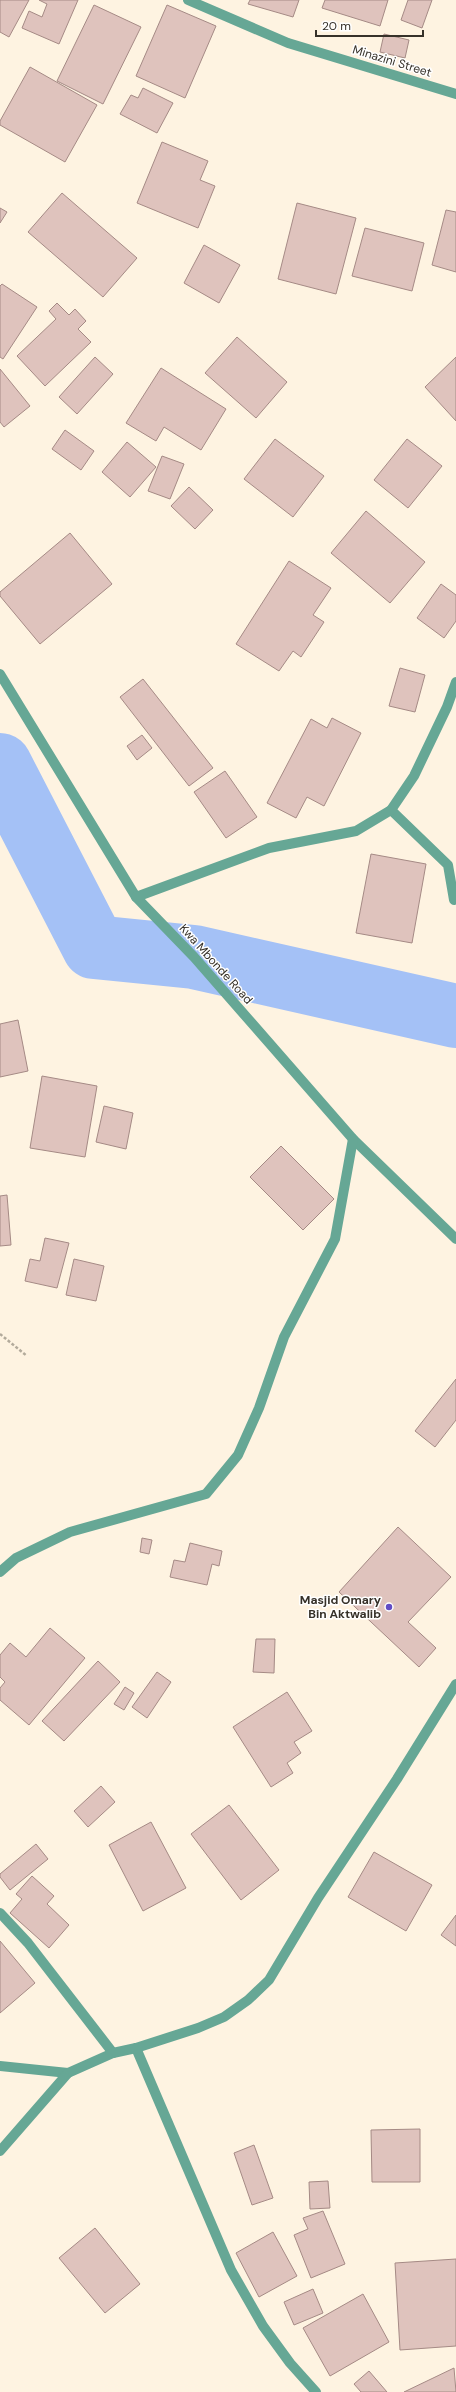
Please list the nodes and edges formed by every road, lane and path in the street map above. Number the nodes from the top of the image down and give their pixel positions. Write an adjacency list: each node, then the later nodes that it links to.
1 (188, 0): 2 (street, Minazini Street)
2 (456, 94)
3 (0, 674): 6 (street, Kwa Mbonde Road)
4 (456, 682): 5 (street)
5 (391, 810): 6 (street); 7 (street)
6 (136, 897): 8 (street, Kwa Mbonde Road)
7 (456, 899)
8 (353, 1140): 9 (street, Kwa Mbonde Road); 12 (street)
9 (456, 1240)
10 (0, 1334): 11 (path)
11 (27, 1356)
12 (0, 1572)
13 (456, 1684): 15 (street)
14 (0, 1913): 16 (street)
15 (136, 2048): 16 (street); 20 (street)
16 (113, 2053): 18 (street)
17 (0, 2066): 18 (street)
18 (68, 2073): 19 (street)
19 (0, 2151)
20 (316, 2392)

